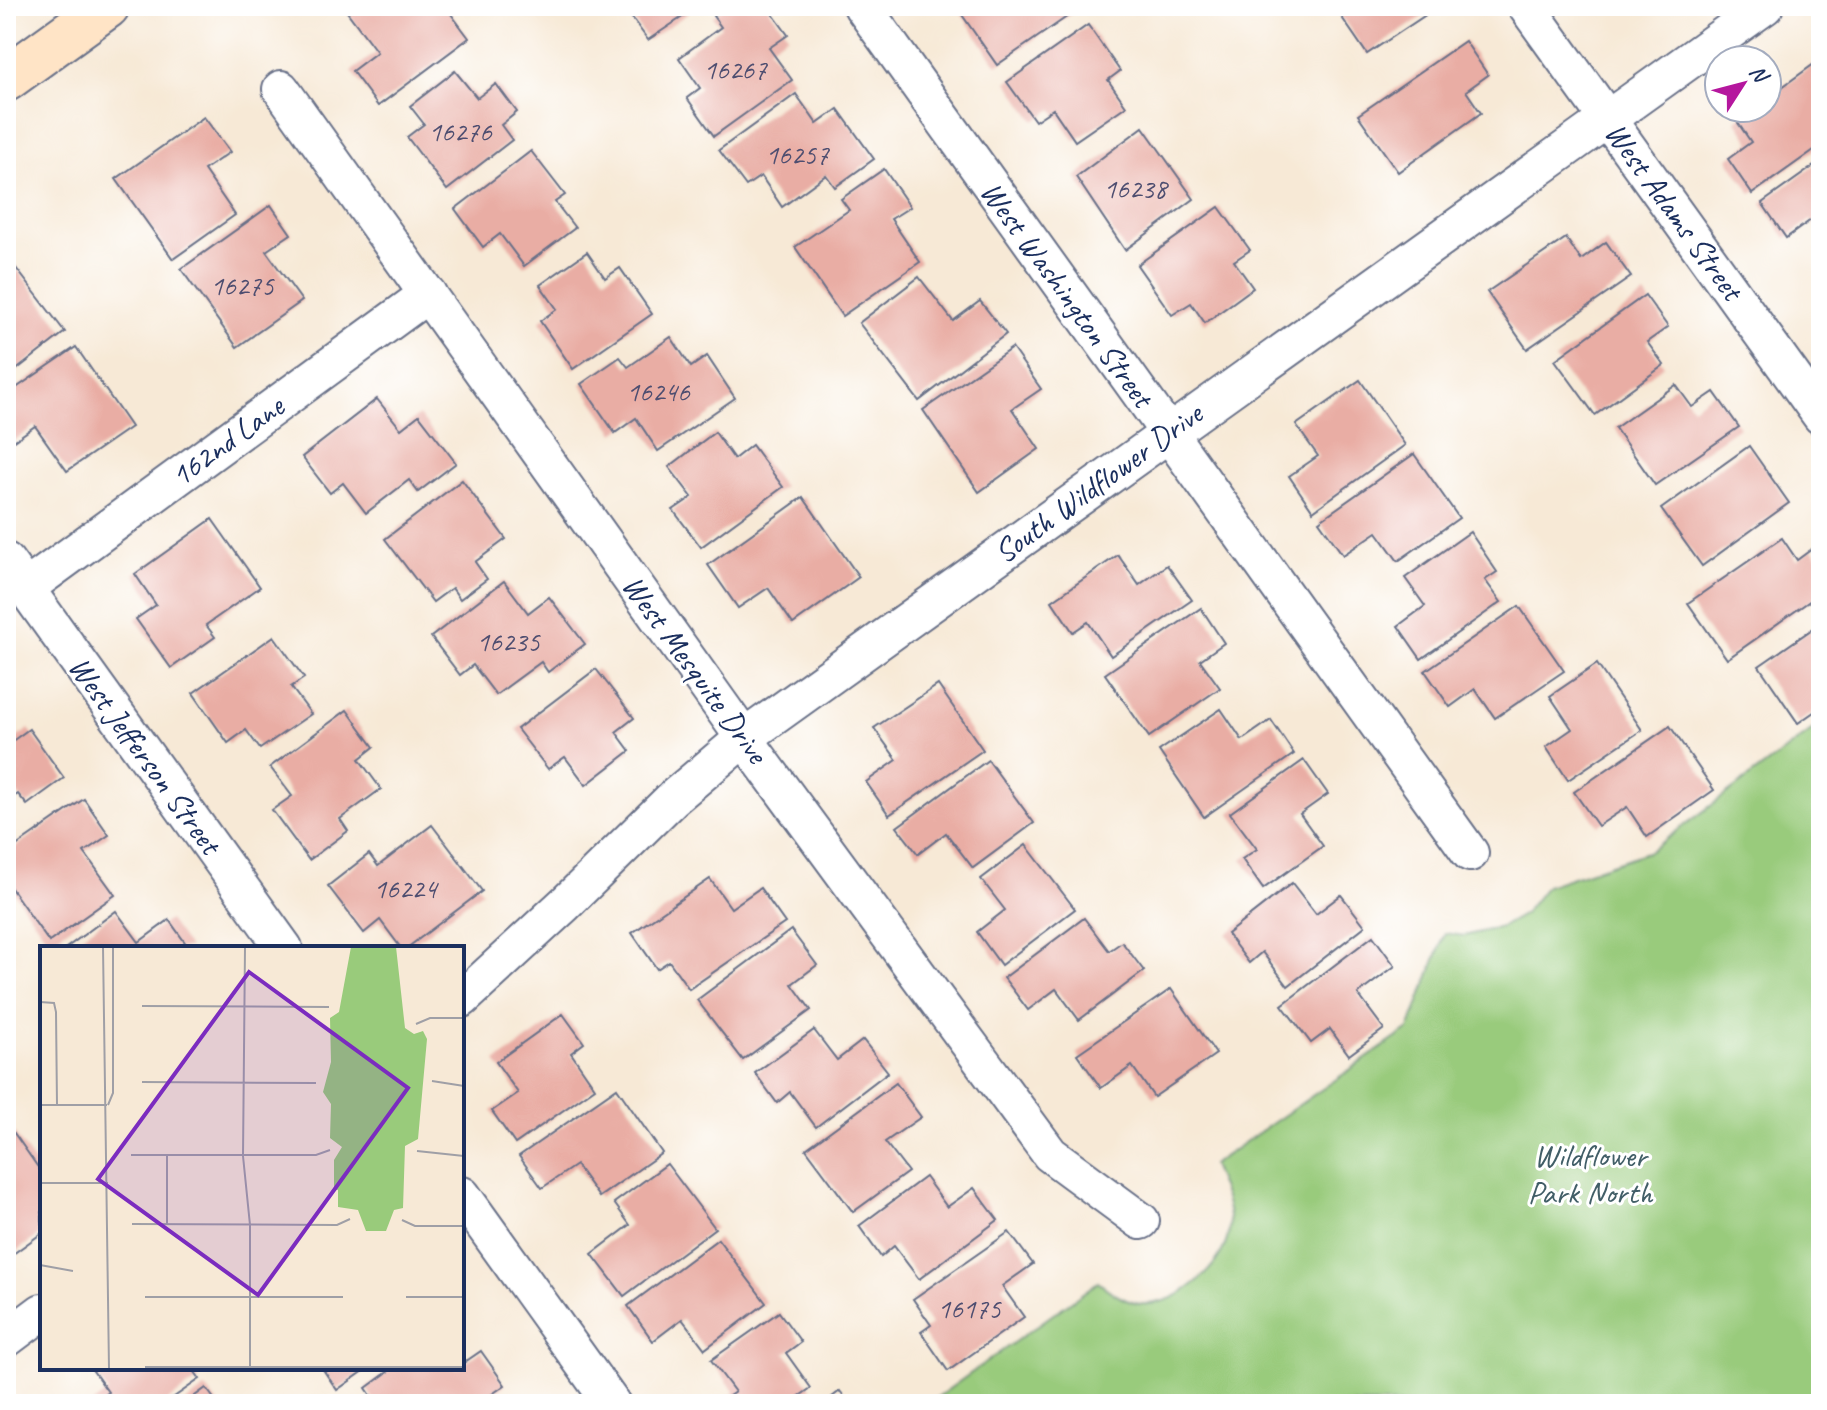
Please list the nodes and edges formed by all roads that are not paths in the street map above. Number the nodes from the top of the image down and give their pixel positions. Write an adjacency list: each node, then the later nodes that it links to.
1 (107, 6): 5 (main road)
2 (862, 6): 10 (street, West Washington Street)
3 (1526, 6): 7 (street, West Adams Street)
4 (1765, 6): 7 (street, South Wildflower Drive)
5 (10, 69)
6 (281, 89): 8 (street, West Mesquite Drive)
7 (1607, 119): 9 (street, West Adams Street); 10 (street, South Wildflower Drive)
8 (428, 294): 11 (street, 162nd Lane); 12 (street, West Mesquite Drive)
9 (1821, 416)
10 (1167, 433): 12 (street, South Wildflower Drive); 13 (street, West Washington Street)
11 (16, 575): 14 (street, West Jefferson Street)
12 (744, 738): 15 (street, South Wildflower Drive); 17 (street, West Mesquite Drive)
13 (1470, 853)
14 (283, 946)
15 (464, 997)
16 (464, 1198): 20 (street)
17 (1141, 1221)
18 (40, 1314): 19 (street)
19 (6, 1339)
20 (612, 1404)

